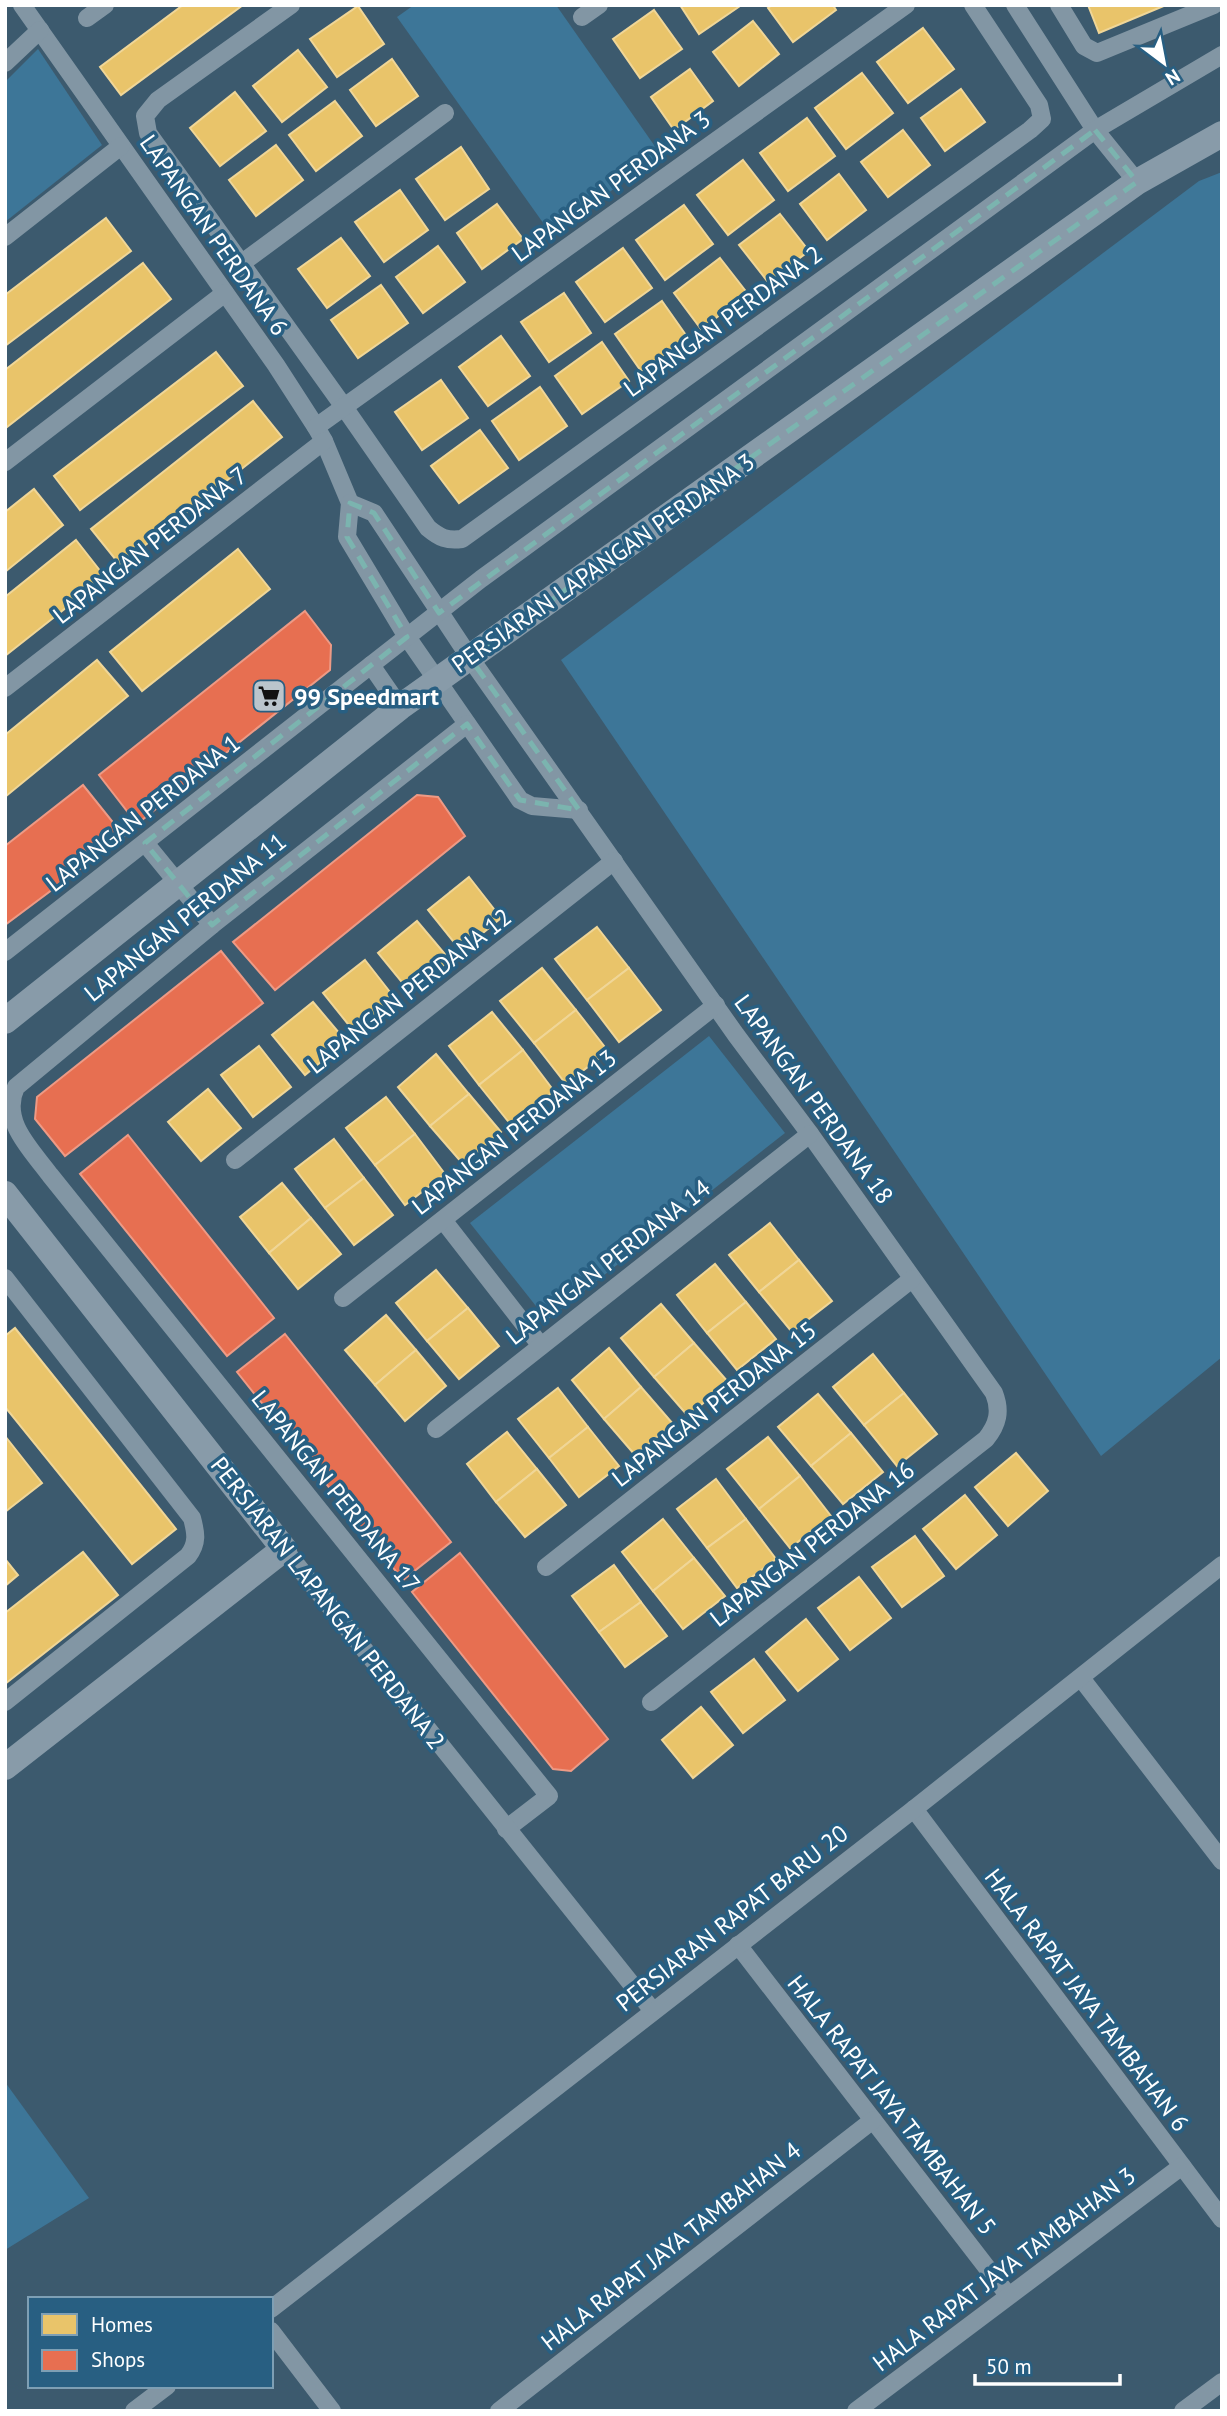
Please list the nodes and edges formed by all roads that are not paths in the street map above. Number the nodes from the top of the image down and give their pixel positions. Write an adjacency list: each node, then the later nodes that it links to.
1 (22, 5): 12 (street, LAPANGAN PERDANA 6)
2 (105, 5): 11 (street)
3 (291, 5): 21 (street)
4 (599, 5): 10 (street)
5 (906, 5): 23 (street, LAPANGAN PERDANA 3)
6 (973, 5): 23 (street, LAPANGAN PERDANA 2)
7 (1015, 5): 16 (street)
8 (1059, 5): 9 (street)
9 (1214, 5)
10 (582, 17)
11 (87, 18)
12 (40, 30): 14 (street); 18 (street, LAPANGAN PERDANA 6)
13 (1222, 55): 16 (street)
14 (5, 64)
15 (445, 113): 21 (street)
16 (1095, 130): 19 (street); 27 (street, LAPANGAN PERDANA 1)
17 (1222, 134): 19 (street, PERSIARAN LAPANGAN PERDANA 3)
18 (121, 146): 20 (street); 22 (street, LAPANGAN PERDANA 6)
19 (1137, 182): 29 (street, PERSIARAN LAPANGAN PERDANA 3)
20 (5, 237)
21 (242, 264): 23 (street)
22 (225, 293): 24 (street, LAPANGAN PERDANA 6); 25 (street)
23 (344, 407): 24 (street, LAPANGAN PERDANA 3)
24 (320, 434): 26 (street, LAPANGAN PERDANA 6); 32 (street, LAPANGAN PERDANA 7)
25 (5, 461)
26 (350, 503): 27 (street); 28 (street, LAPANGAN PERDANA 6)
27 (439, 612): 28 (street, LAPANGAN PERDANA 1); 29 (street, LAPANGAN PERDANA 18)
28 (407, 637): 30 (street, LAPANGAN PERDANA 1); 31 (street, LAPANGAN PERDANA 6)
29 (470, 658): 31 (street, PERSIARAN LAPANGAN PERDANA 3); 35 (street, LAPANGAN PERDANA 18)
30 (371, 665): 33 (street); 36 (street, LAPANGAN PERDANA 1)
31 (437, 680): 33 (street, PERSIARAN LAPANGAN PERDANA 3); 34 (street)
32 (5, 688)
33 (400, 707): 38 (street, PERSIARAN LAPANGAN PERDANA 3)
34 (467, 724): 35 (street); 39 (street, LAPANGAN PERDANA 11)
35 (579, 810): 37 (street, LAPANGAN PERDANA 18)
36 (145, 843): 38 (street); 40 (street, LAPANGAN PERDANA 1)
37 (614, 861): 41 (street, LAPANGAN PERDANA 18); 44 (street, LAPANGAN PERDANA 12)
38 (176, 884): 39 (street); 42 (street, PERSIARAN LAPANGAN PERDANA 3)
39 (212, 925): 45 (street, LAPANGAN PERDANA 11)
40 (5, 952)
41 (716, 1005): 43 (street, LAPANGAN PERDANA 18); 47 (street, LAPANGAN PERDANA 13)
42 (5, 1021)
43 (810, 1134): 49 (street, LAPANGAN PERDANA 18); 51 (street, LAPANGAN PERDANA 14)
44 (235, 1160)
45 (50, 1175): 62 (street, LAPANGAN PERDANA 17)
46 (5, 1194): 54 (street, PERSIARAN LAPANGAN PERDANA 2)
47 (443, 1220): 50 (street, LAPANGAN PERDANA 13); 51 (street)
48 (5, 1278): 58 (street)
49 (912, 1279): 52 (street, LAPANGAN PERDANA 18); 56 (street, LAPANGAN PERDANA 15)
50 (343, 1298)
51 (541, 1346): 53 (street, LAPANGAN PERDANA 14)
52 (997, 1419): 59 (street, LAPANGAN PERDANA 16)
53 (436, 1429)
54 (284, 1549): 60 (street); 62 (street, PERSIARAN LAPANGAN PERDANA 2)
55 (1222, 1565): 57 (street, PERSIARAN RAPAT BARU 20)
56 (546, 1567)
57 (1081, 1678): 61 (street, PERSIARAN RAPAT BARU 20); 63 (street)
58 (5, 1702)
59 (651, 1702)
60 (5, 1768)
61 (914, 1809): 64 (street, PERSIARAN RAPAT BARU 20); 67 (street, HALA RAPAT JAYA TAMBAHAN 6)
62 (506, 1829): 65 (street, PERSIARAN LAPANGAN PERDANA 2)
63 (1222, 1861)
64 (738, 1945): 65 (street, PERSIARAN RAPAT BARU 20); 66 (street, HALA RAPAT JAYA TAMBAHAN 5)
65 (653, 2011): 70 (street, PERSIARAN RAPAT BARU 20)
66 (873, 2120): 69 (street, HALA RAPAT JAYA TAMBAHAN 5); 76 (street, HALA RAPAT JAYA TAMBAHAN 4)
67 (1182, 2166): 68 (street, HALA RAPAT JAYA TAMBAHAN 6); 69 (street, HALA RAPAT JAYA TAMBAHAN 3)
68 (1222, 2219)
69 (1008, 2295): 77 (street, HALA RAPAT JAYA TAMBAHAN 3)
70 (273, 2307)
71 (273, 2334): 75 (street)
72 (1222, 2382): 78 (street)
73 (164, 2388): 74 (street)
74 (134, 2411)
75 (332, 2411)
76 (499, 2411)
77 (856, 2411)
78 (1183, 2411)

